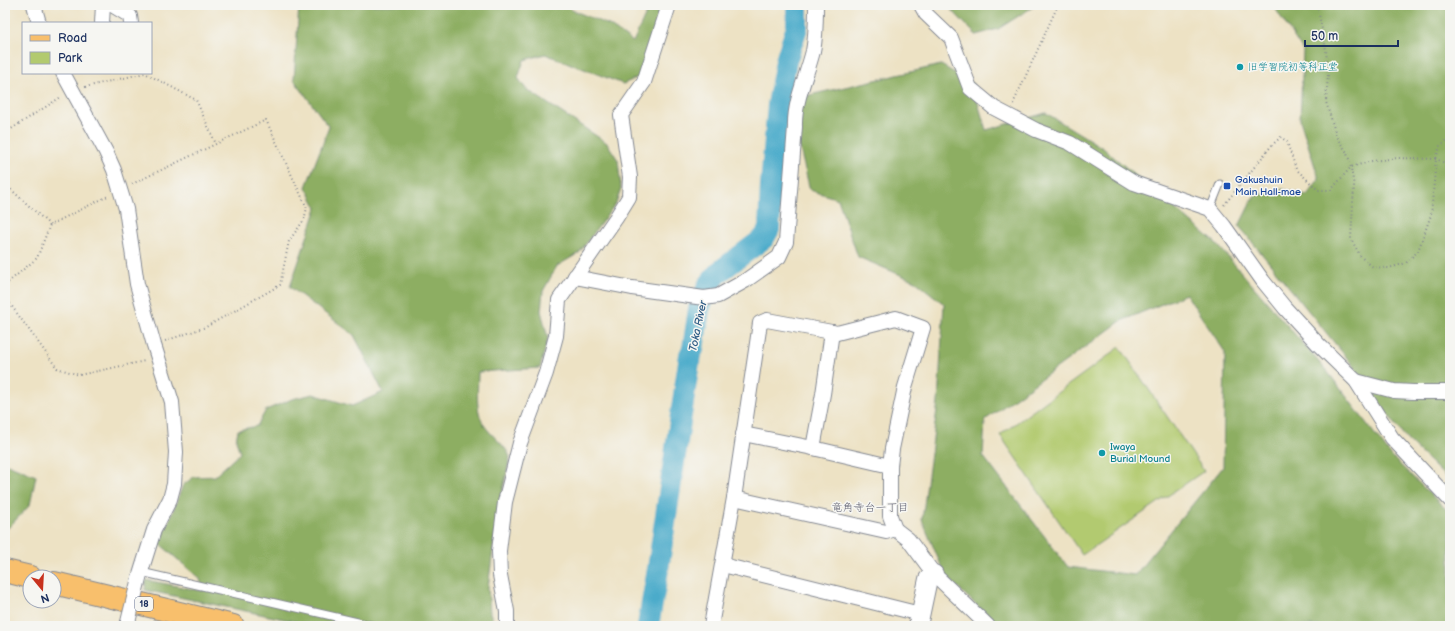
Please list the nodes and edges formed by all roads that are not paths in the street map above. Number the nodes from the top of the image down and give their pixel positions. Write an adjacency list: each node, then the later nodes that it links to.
1 (34, 5): 7 (street)
2 (102, 5): 8 (street)
3 (112, 5): 9 (street)
4 (669, 5): 13 (street)
5 (816, 5): 13 (street)
6 (921, 5): 12 (street)
7 (39, 22)
8 (102, 22)
9 (132, 22)
10 (64, 74): 27 (street)
11 (1220, 184): 12 (lane)
12 (1213, 212): 15 (street)
13 (575, 276): 33 (street)
14 (832, 332): 17 (street); 18 (street); 19 (street)
15 (1356, 381): 16 (street); 21 (street)
16 (1450, 392)
17 (743, 434): 18 (street); 20 (street)
18 (813, 448): 19 (street)
19 (890, 466): 22 (street)
20 (734, 498): 22 (street); 23 (street)
21 (1450, 500)
22 (895, 529): 25 (street)
23 (723, 565): 29 (street); 34 (street)
24 (5, 571): 26 (main road)
25 (934, 574): 29 (street); 35 (street)
26 (22, 575)
27 (140, 575): 30 (street, bridge); 32 (lane)
28 (62, 585): 31 (main road, 18)
29 (919, 620)
30 (127, 626)
31 (233, 626)
32 (375, 626)
33 (507, 626)
34 (711, 626)
35 (988, 626)

